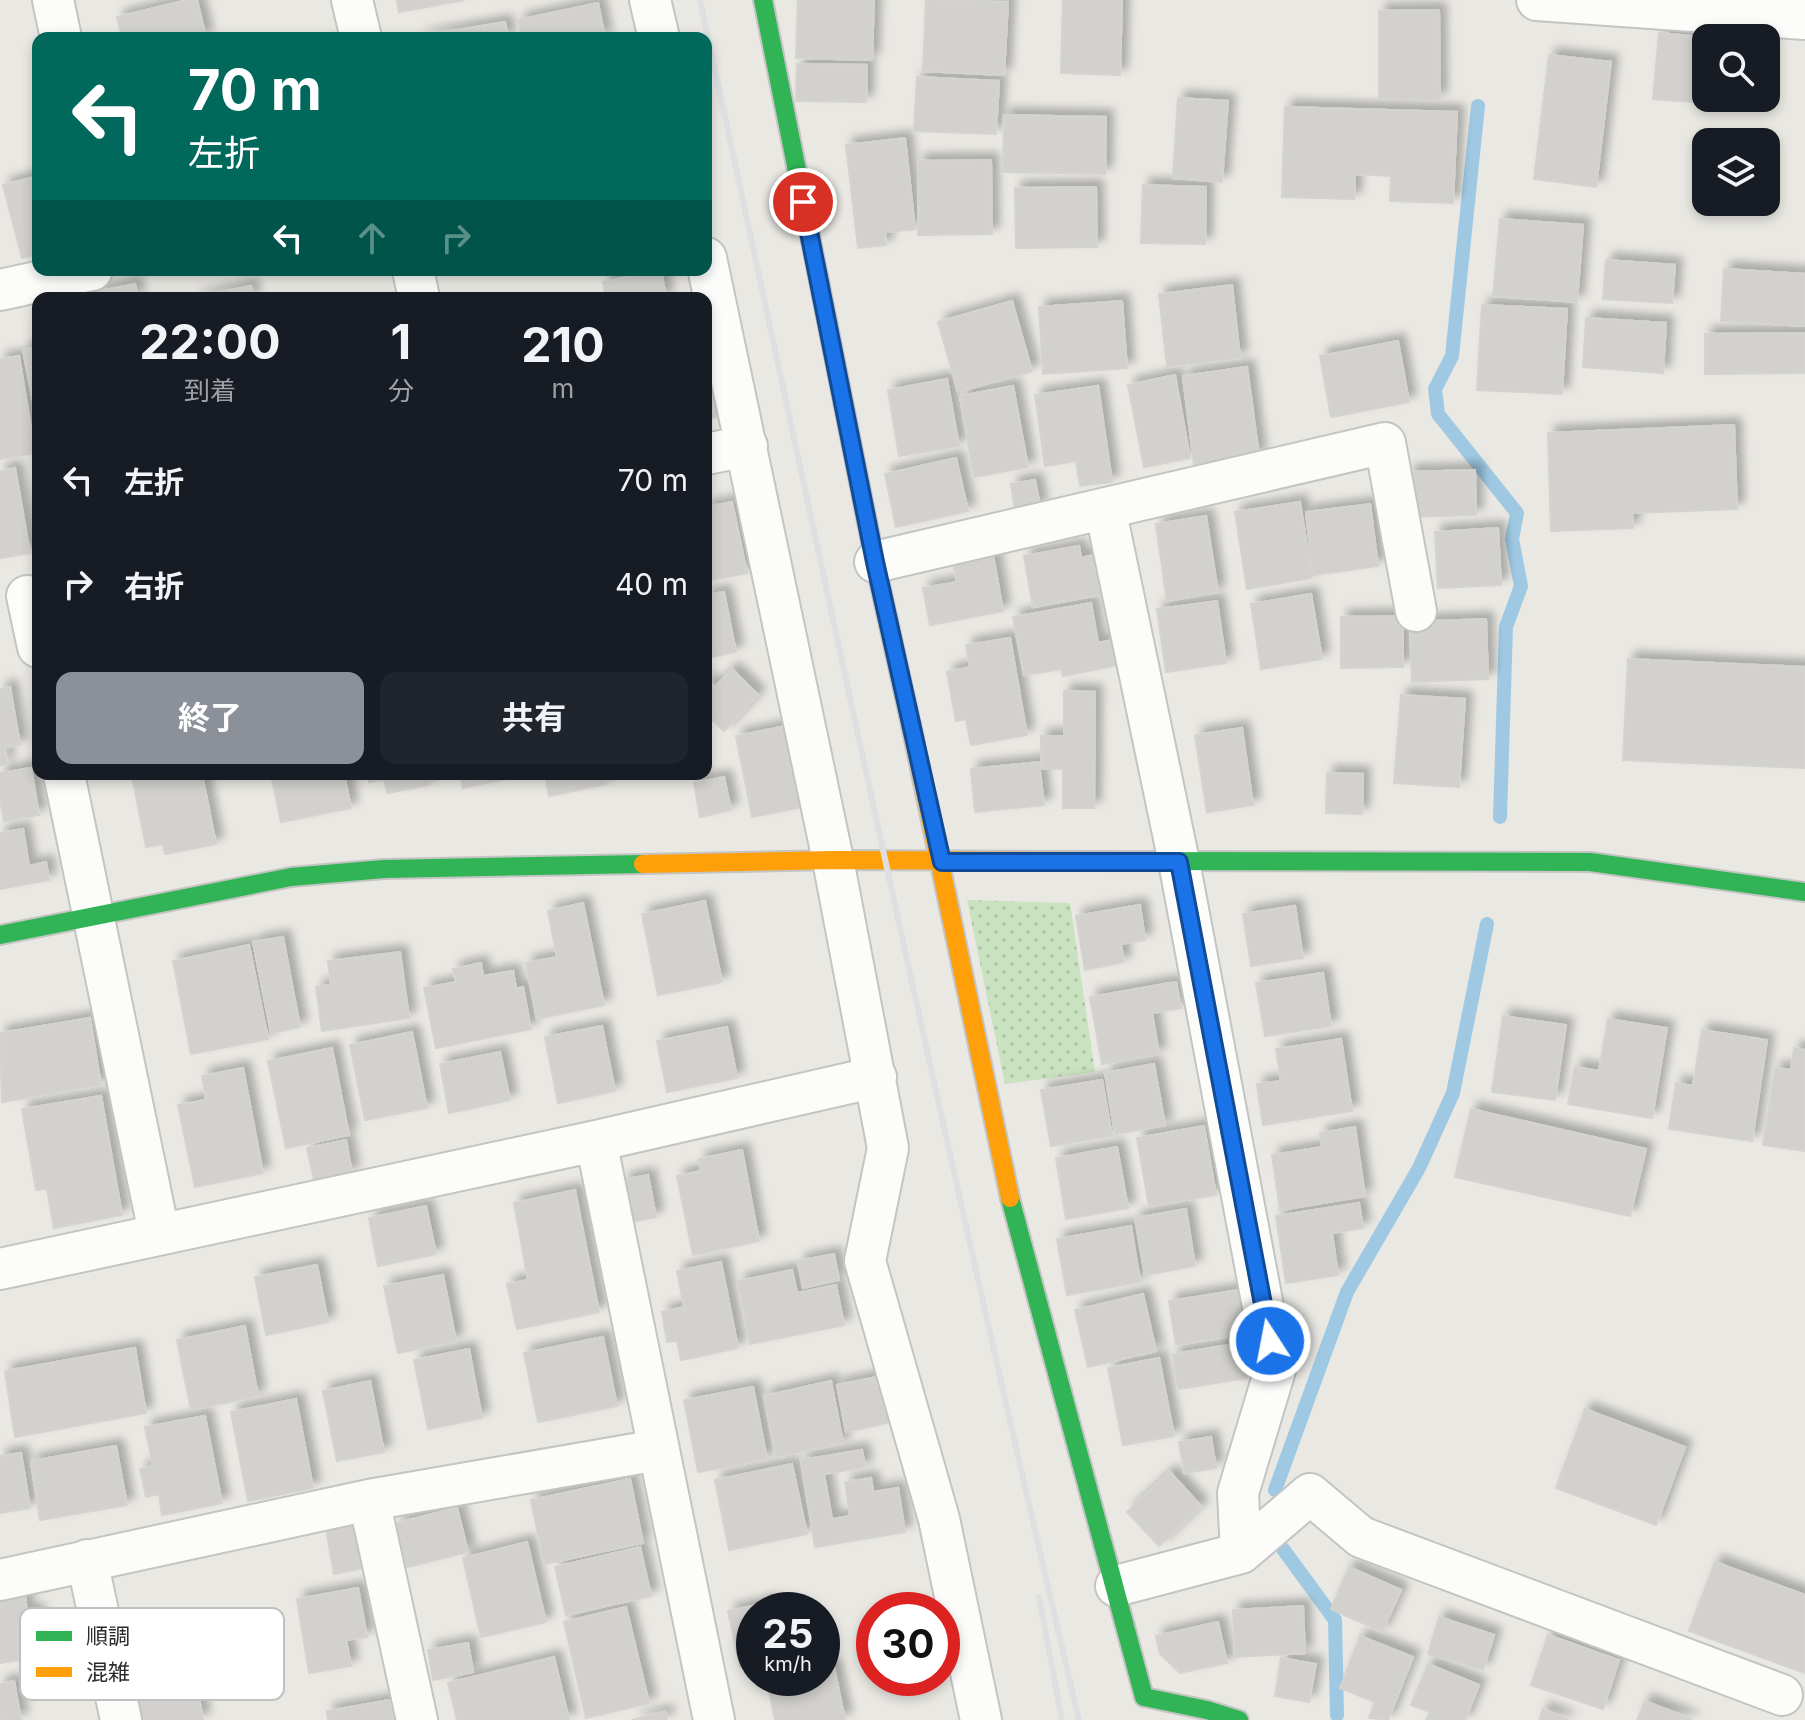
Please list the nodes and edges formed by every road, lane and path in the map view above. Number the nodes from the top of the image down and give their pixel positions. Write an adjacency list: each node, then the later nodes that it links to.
1 (53, 0): 7 (street)
2 (352, 0): 8 (street)
3 (650, 0): 9 (street)
4 (763, 0): 16 (street)
5 (1537, 0): 6 (street)
6 (1780, 12)
7 (60, 32)
8 (360, 32)
9 (658, 32)
10 (64, 276): 12 (street)
11 (710, 276): 13 (street)
12 (0, 290)
13 (747, 446): 14 (street); 21 (street)
14 (712, 453)
15 (1105, 508): 16 (street); 18 (street); 23 (street)
16 (875, 562): 22 (street)
17 (22, 598): 19 (street)
18 (1416, 611)
19 (32, 629)
20 (65, 780): 25 (street)
21 (833, 860): 22 (street); 25 (street); 27 (street)
22 (942, 862): 23 (street); 36 (street)
23 (1179, 862): 24 (street); 33 (street)
24 (1805, 892)
25 (94, 915): 26 (street); 29 (street)
26 (0, 935)
27 (876, 1077): 28 (street); 43 (street)
28 (596, 1141): 29 (street); 31 (street)
29 (159, 1233): 30 (street)
30 (0, 1269)
31 (658, 1450): 32 (street); 42 (street)
32 (369, 1500): 34 (street); 41 (street)
33 (1241, 1553): 36 (street); 38 (street)
34 (87, 1560): 35 (street); 37 (street)
35 (0, 1580)
36 (1116, 1586): 44 (street)
37 (97, 1608)
38 (1782, 1695)
39 (117, 1700): 40 (street)
40 (121, 1720)
41 (417, 1720)
42 (714, 1720)
43 (981, 1720)
44 (1239, 1720)

